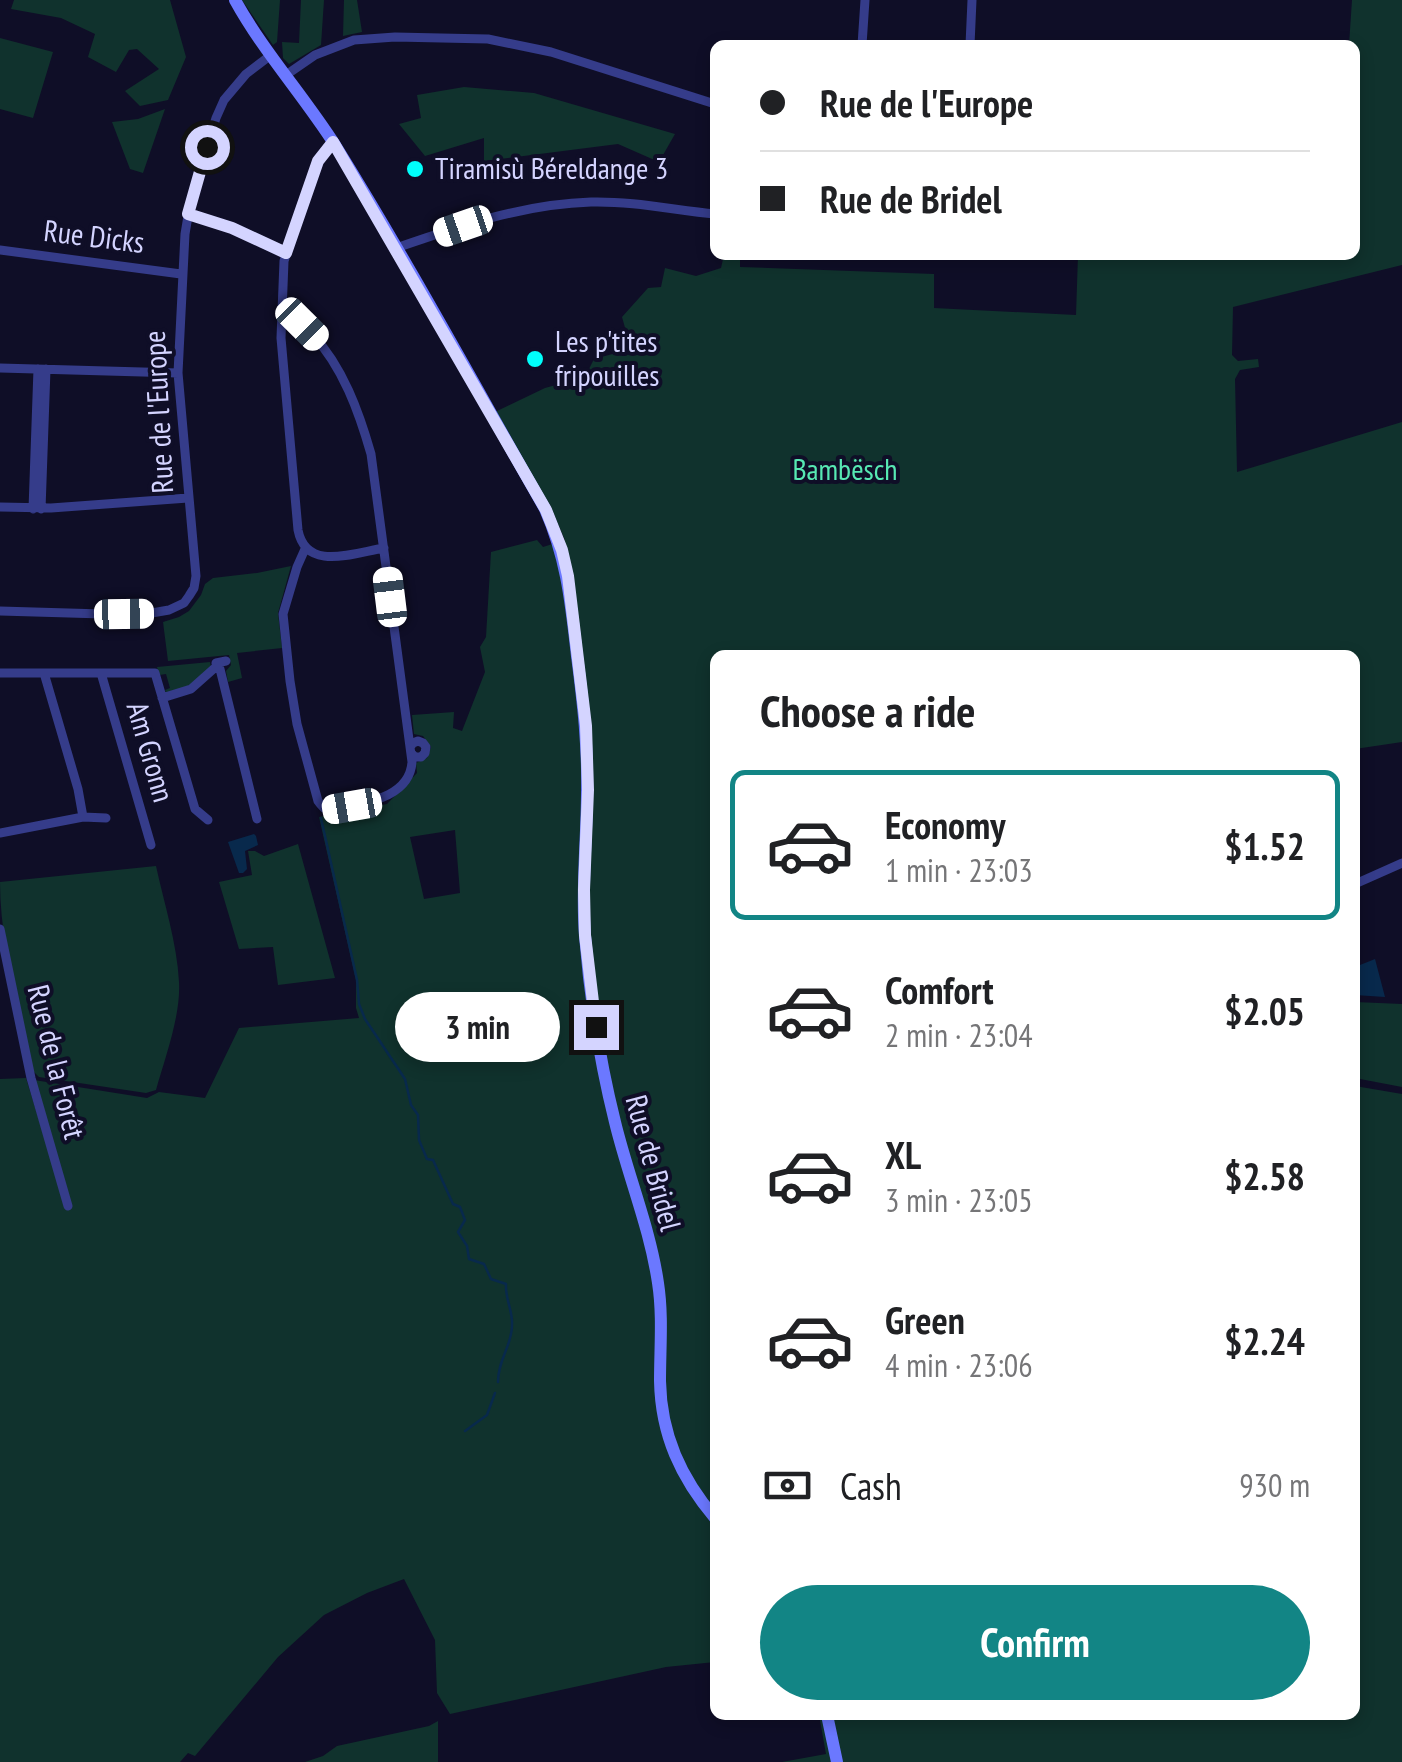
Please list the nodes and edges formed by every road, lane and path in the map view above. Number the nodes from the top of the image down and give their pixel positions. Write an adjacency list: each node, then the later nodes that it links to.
1 (234, 0): 6 (main road, Rue de Bridel)
2 (865, 0): 4 (street)
3 (972, 0): 5 (street)
4 (862, 40)
5 (970, 40)
6 (271, 55): 7 (main road, Rue de Bridel); 11 (street, Rue de l'Europe)
7 (286, 75): 8 (street); 9 (main road, Rue de Bridel)
8 (710, 102)
9 (333, 142): 12 (main road, Rue de Bridel); 14 (street)
10 (710, 213): 12 (street)
11 (188, 214): 14 (street); 15 (street, Rue de l'Europe)
12 (396, 248): 40 (main road, Rue de Bridel)
13 (0, 250): 15 (street, Rue Dicks)
14 (286, 253): 16 (street)
15 (182, 274): 19 (street, Rue de l'Europe)
16 (282, 310): 23 (street); 24 (street)
17 (0, 368): 18 (street)
18 (42, 369): 19 (street); 22 (street)
19 (178, 373): 20 (street, Rue de l'Europe)
20 (188, 498): 22 (street); 25 (street, Rue de l'Europe)
21 (0, 507): 22 (street)
22 (37, 509)
23 (384, 548): 24 (street); 24 (street)
24 (305, 549)
25 (0, 611)
26 (0, 673): 27 (street, Am Gronn)
27 (44, 673): 28 (street, Am Gronn); 30 (street)
28 (101, 673): 29 (street, Am Gronn); 35 (street, Am Gronn)
29 (162, 698): 32 (street, Am Gronn); 33 (street, Am Gronn)
30 (83, 817): 31 (street); 34 (street)
31 (106, 818)
32 (257, 819)
33 (208, 820)
34 (0, 833)
35 (151, 846)
36 (1402, 863): 37 (street)
37 (1360, 882)
38 (0, 929): 39 (street, Rue de la Forêt)
39 (68, 1206)
40 (710, 1512)
41 (828, 1720): 42 (main road)
42 (837, 1762)

